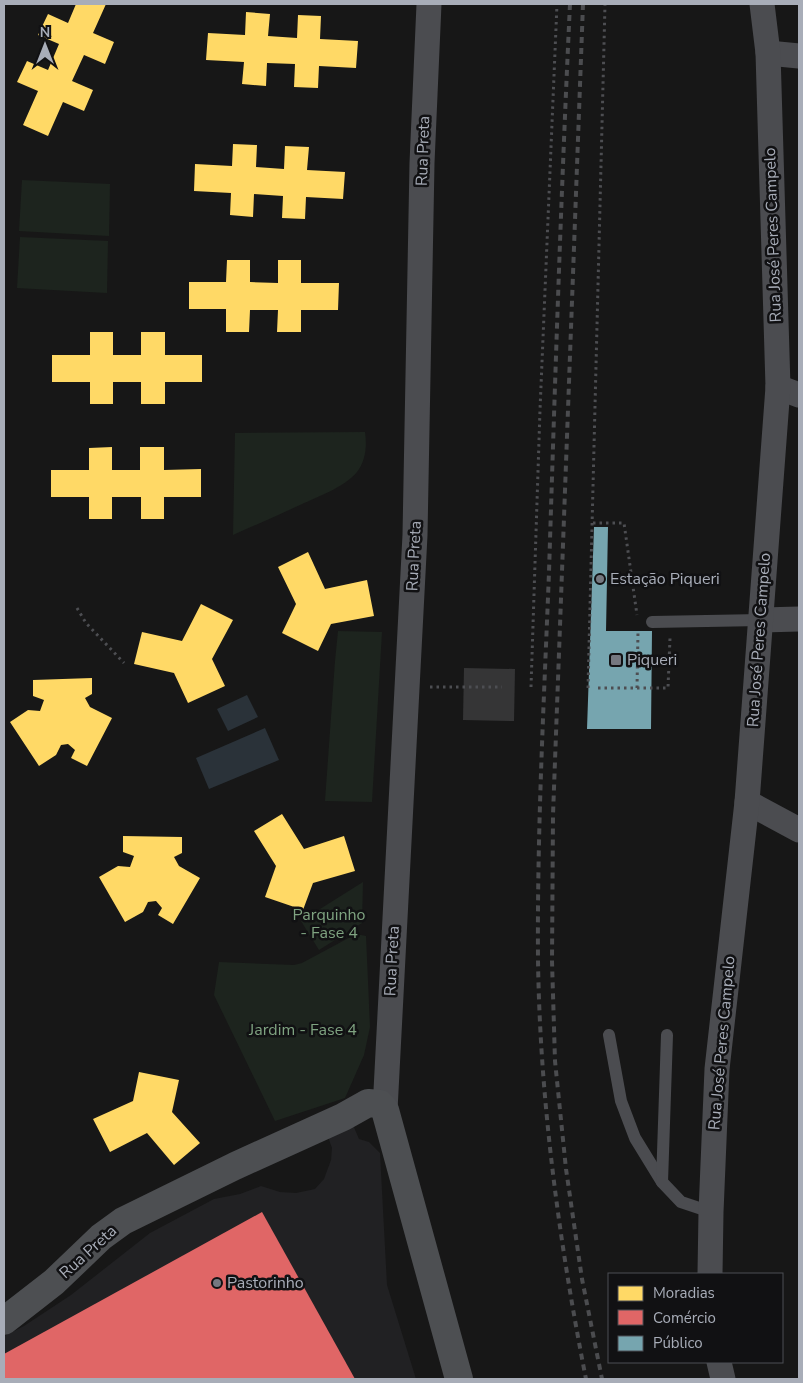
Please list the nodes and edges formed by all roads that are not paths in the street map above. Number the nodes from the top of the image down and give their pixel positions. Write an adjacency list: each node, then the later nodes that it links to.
1 (429, 4): 13 (street, Rua Preta)
2 (762, 4): 3 (street, Rua José Peres Campelo)
3 (768, 53): 4 (street); 5 (street, Rua José Peres Campelo)
4 (799, 56)
5 (788, 391): 7 (street, Rua José Peres Campelo)
6 (799, 619): 7 (street)
7 (762, 620): 8 (lane); 9 (street, Rua José Peres Campelo)
8 (652, 622)
9 (747, 802): 10 (street); 15 (street, Rua José Peres Campelo)
10 (799, 830)
11 (609, 1035): 14 (lane)
12 (668, 1035): 14 (lane)
13 (377, 1106): 17 (main road, Rua Preta); 19 (main road)
14 (662, 1182): 15 (lane)
15 (711, 1212): 16 (street, Rua José Peres Campelo)
16 (710, 1273)
17 (4, 1321)
18 (719, 1363): 20 (street)
19 (459, 1379)
20 (723, 1379)

